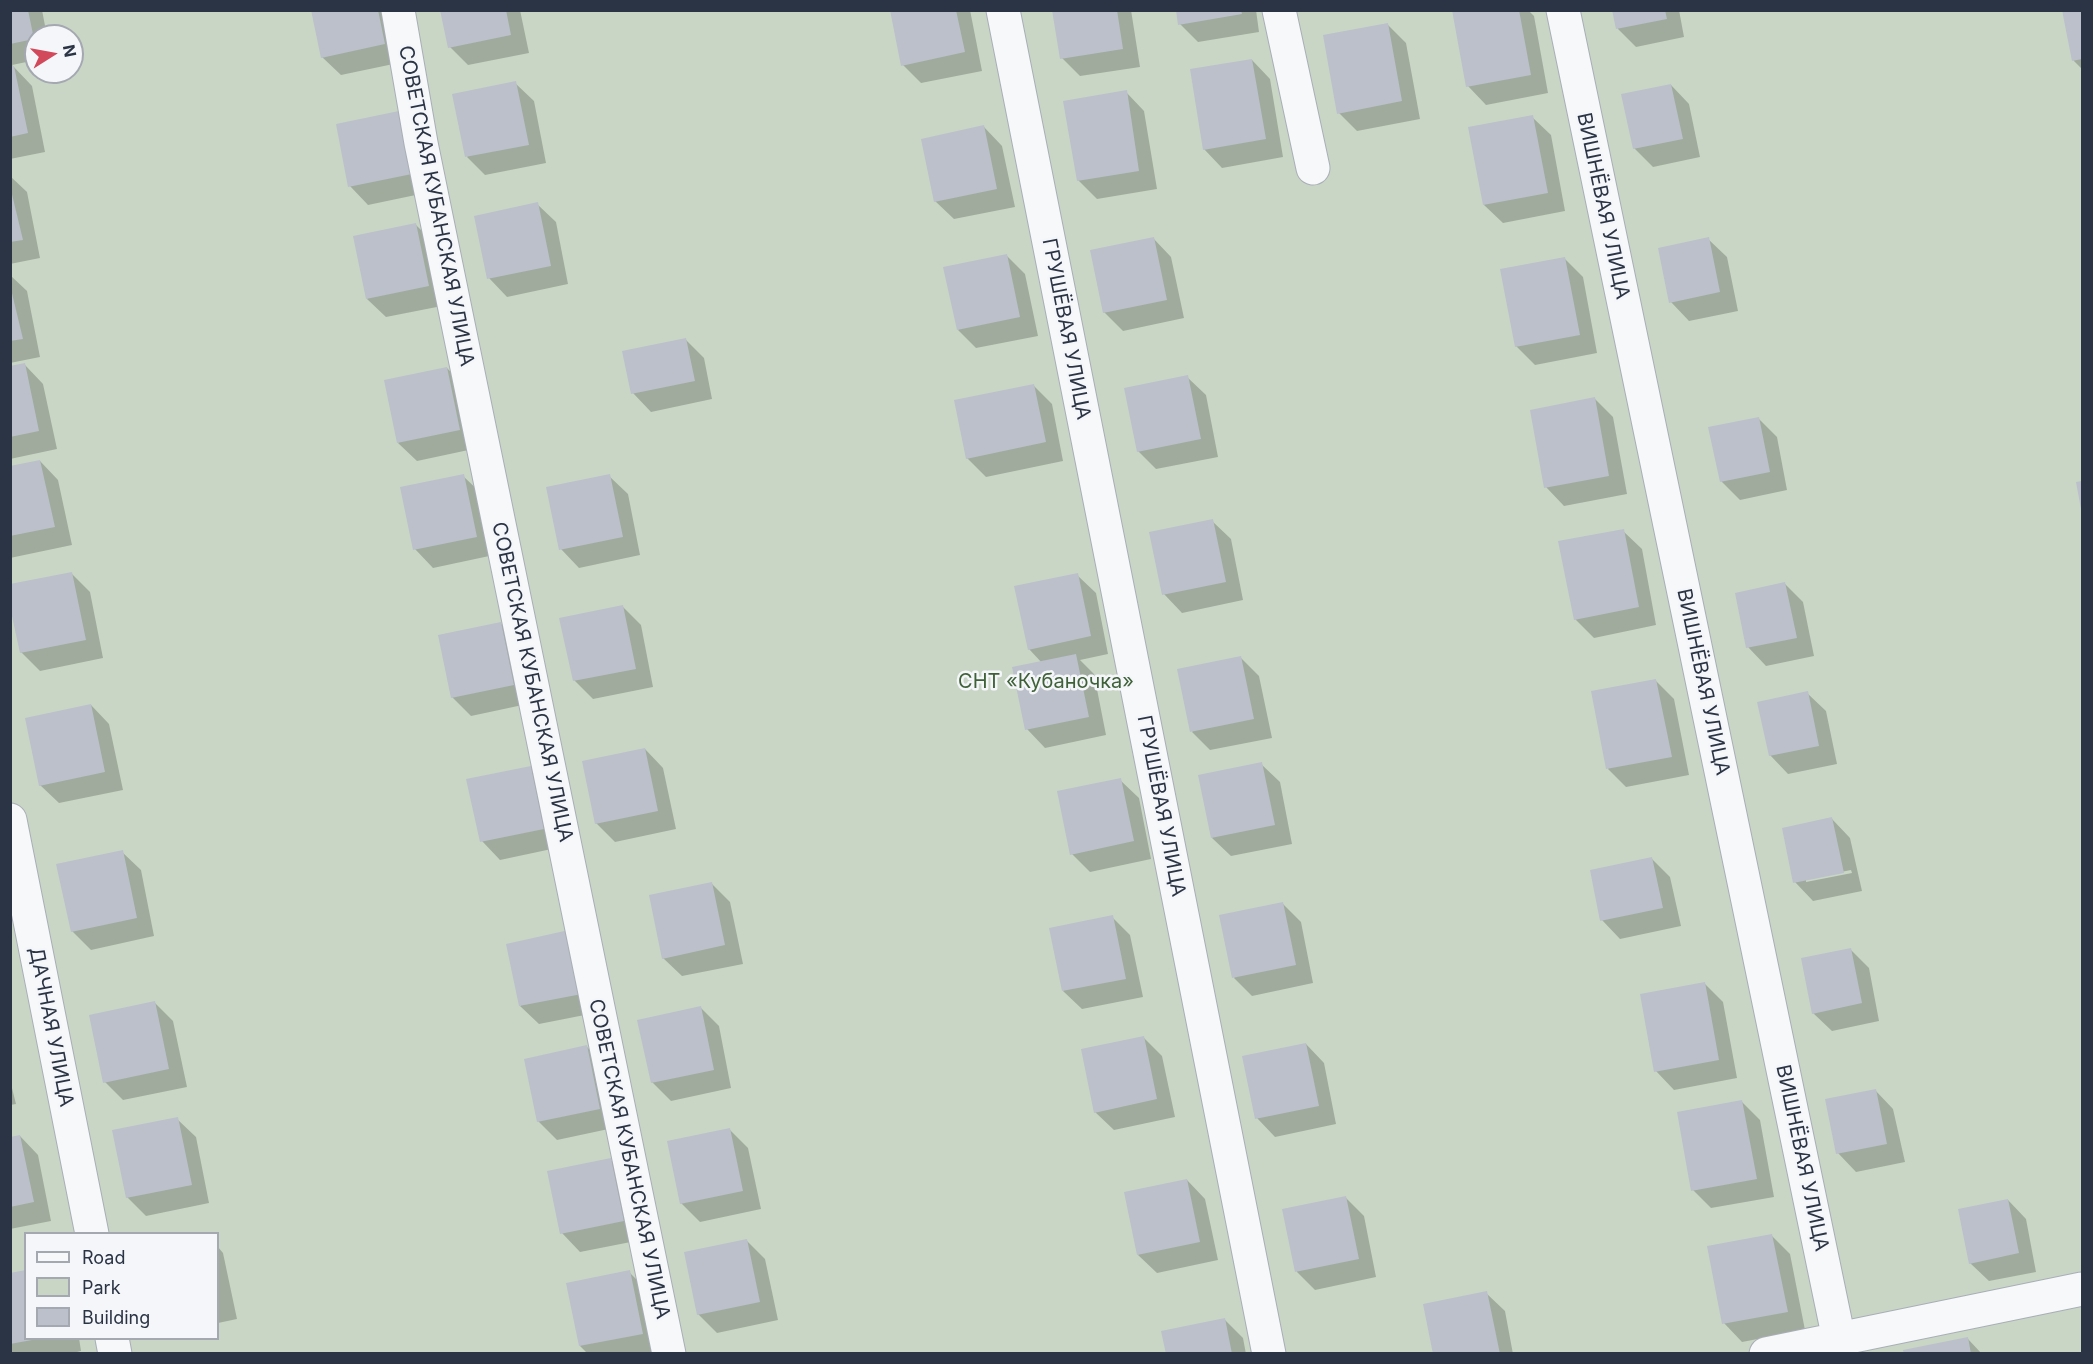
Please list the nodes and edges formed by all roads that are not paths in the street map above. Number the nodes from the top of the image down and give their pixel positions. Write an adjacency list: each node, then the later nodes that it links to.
1 (398, 10): 10 (street, СОВЕТСКАЯ КУБАНСКАЯ УЛИЦА)
2 (1003, 10): 11 (street, ГРУШЁВАЯ УЛИЦА)
3 (1279, 10): 5 (street)
4 (1563, 10): 9 (street, ВИШНЁВАЯ УЛИЦА)
5 (1313, 168)
6 (10, 820): 7 (street, ДАЧНАЯ УЛИЦА)
7 (92, 1232)
8 (2082, 1289): 9 (street)
9 (1841, 1346): 12 (street)
10 (669, 1353)
11 (1269, 1353)
12 (1766, 1353)

